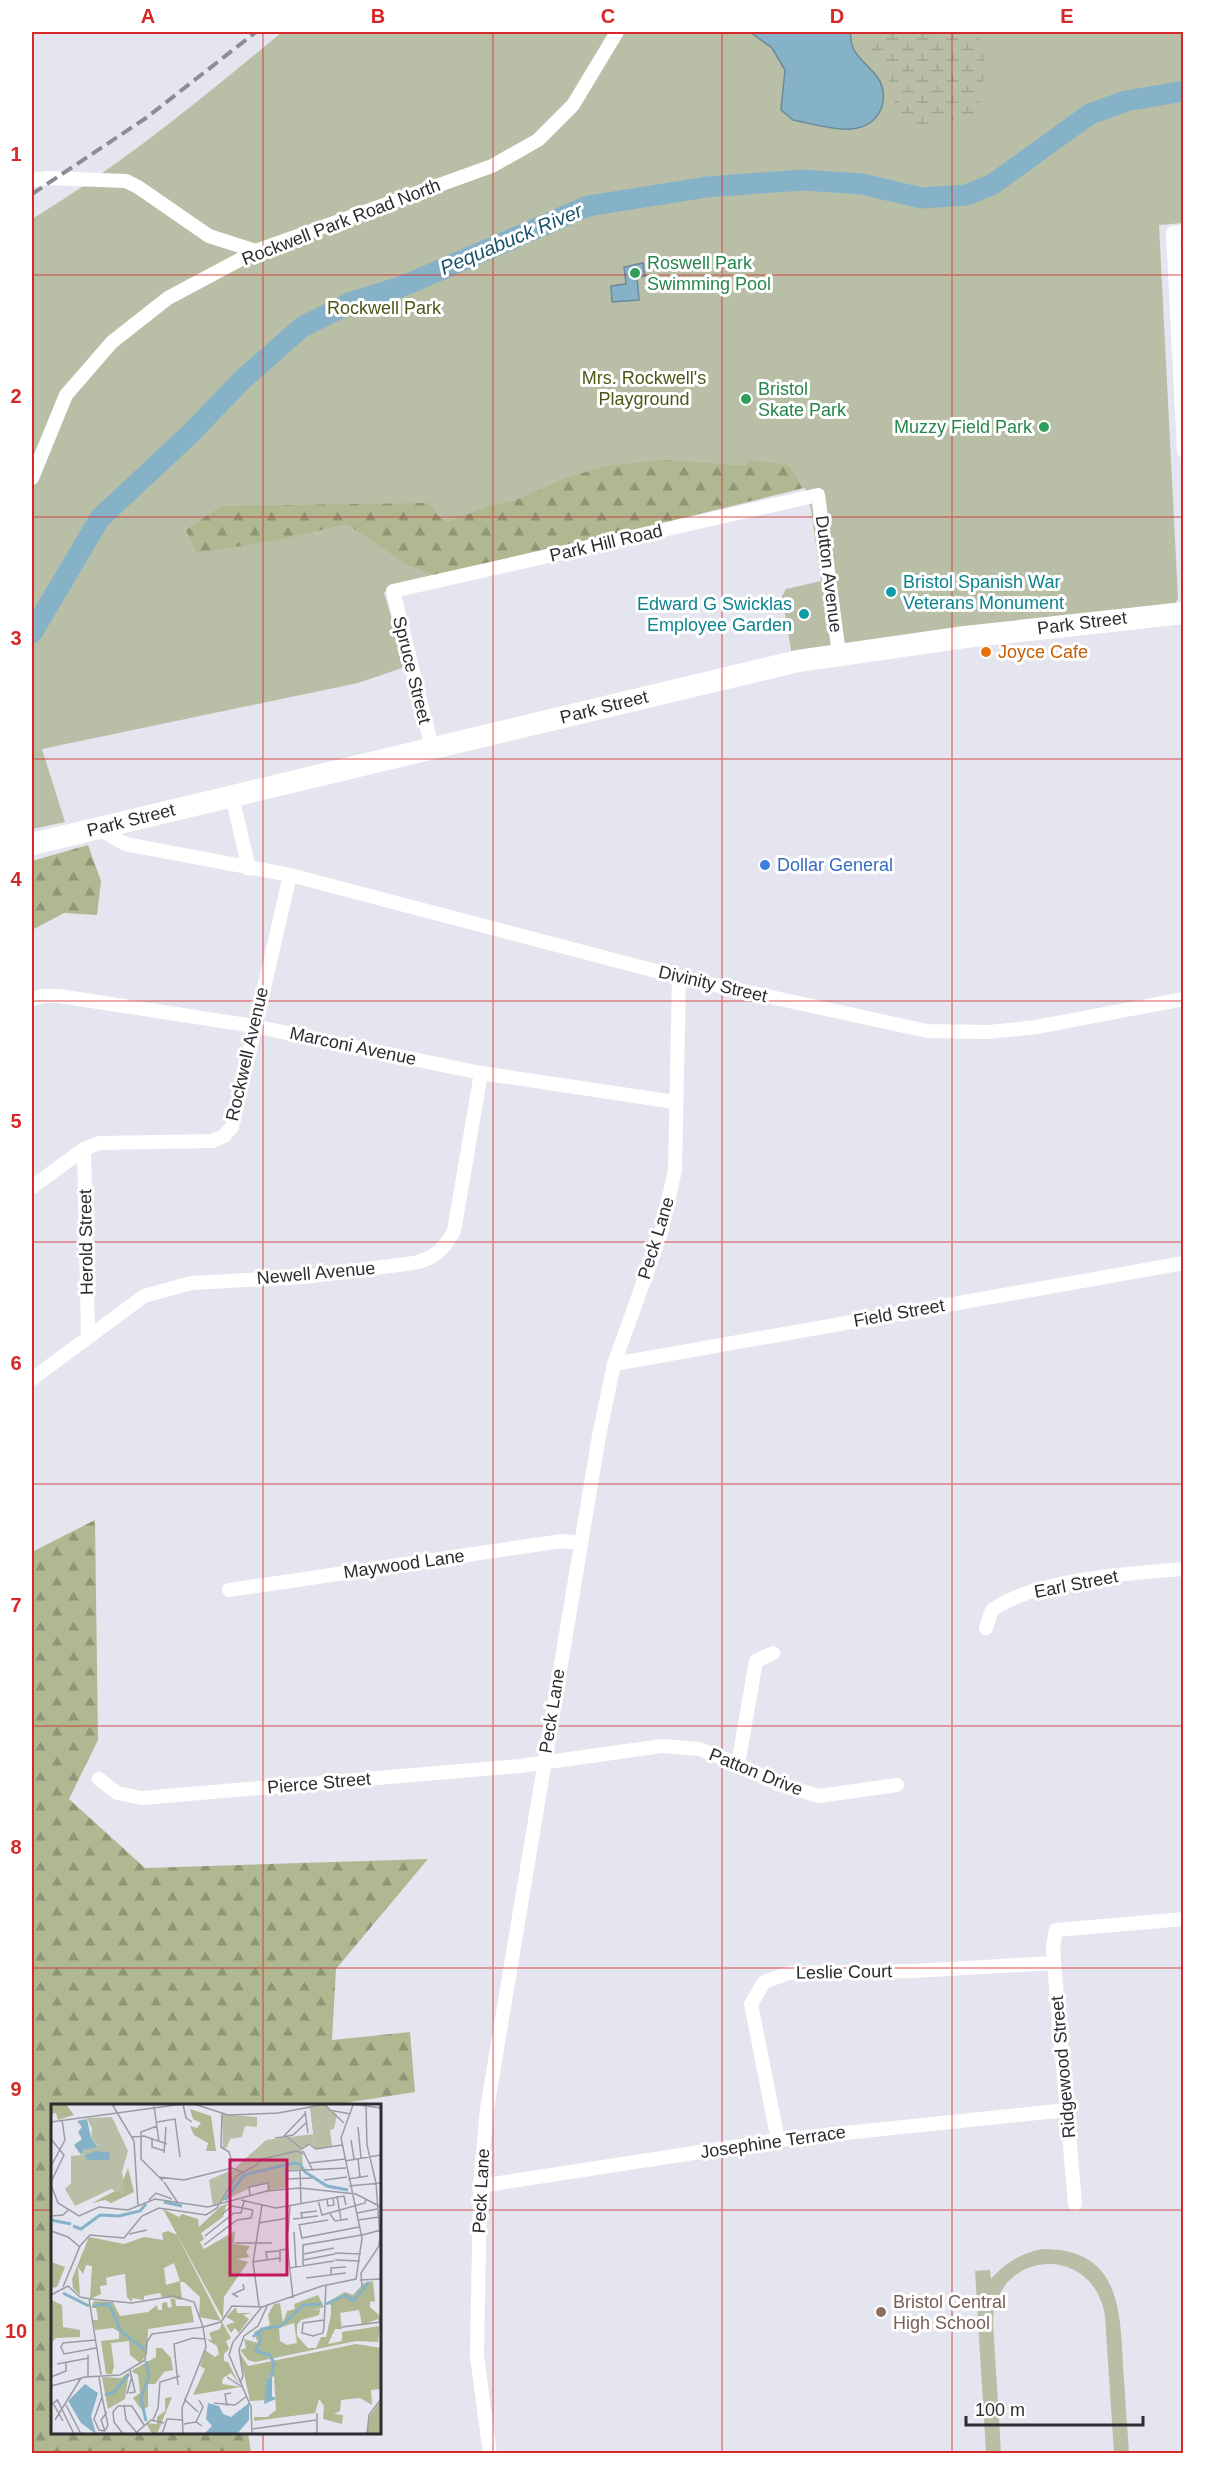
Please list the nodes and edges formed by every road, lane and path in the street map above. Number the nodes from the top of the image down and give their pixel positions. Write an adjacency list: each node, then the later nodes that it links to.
1 (617, 32): 4 (street, Rockwell Park Road North)
2 (32, 180): 4 (street)
3 (1178, 232): 5 (street)
4 (256, 251): 7 (street, Rockwell Park Road North)
5 (1183, 420): 6 (street)
6 (1184, 451)
7 (32, 478)
8 (818, 495): 9 (street, Park Hill Road); 11 (street, Dutton Avenue)
9 (393, 591): 12 (street, Spruce Street)
10 (1184, 613): 11 (highway, Park Street)
11 (839, 654): 12 (highway, Park Street)
12 (432, 748): 13 (highway, Park Street)
13 (232, 796): 14 (highway, Park Street); 16 (street)
14 (99, 829): 15 (highway, Park Street); 16 (street, Divinity Street)
15 (32, 844)
16 (249, 869): 17 (street, Divinity Street)
17 (290, 875): 18 (street, Divinity Street); 21 (street, Rockwell Avenue)
18 (679, 977): 20 (street, Divinity Street); 23 (street, Peck Lane)
19 (32, 999): 21 (street, Marconi Avenue)
20 (1184, 999)
21 (254, 1026): 22 (street, Marconi Avenue); 24 (street, Rockwell Avenue)
22 (481, 1073): 23 (street, Marconi Avenue); 27 (street, Newell Avenue)
23 (675, 1102): 28 (street, Peck Lane)
24 (84, 1149): 25 (street, Rockwell Avenue); 27 (street, Herold Street)
25 (32, 1187)
26 (1184, 1263): 28 (street, Field Street)
27 (88, 1335): 29 (street, Newell Avenue)
28 (614, 1364): 30 (street, Peck Lane)
29 (32, 1379)
30 (579, 1543): 32 (street, Maywood Lane); 35 (street, Peck Lane)
31 (1184, 1569): 33 (street, Earl Street)
32 (229, 1590)
33 (986, 1628)
34 (774, 1653): 36 (street)
35 (543, 1763): 36 (street, Patton Drive); 37 (street, Pierce Street); 43 (street, Peck Lane)
36 (738, 1764): 38 (street, Patton Drive)
37 (99, 1779)
38 (897, 1785)
39 (1184, 1919): 40 (street, Ridgewood Street)
40 (1054, 1963): 41 (street, Ridgewood Street); 42 (street, Leslie Court)
41 (1067, 2110): 42 (street, Josephine Terrace); 44 (street, Ridgewood Street)
42 (778, 2140): 43 (street, Josephine Terrace)
43 (480, 2187): 45 (street, Peck Lane)
44 (1075, 2204)
45 (490, 2454)

